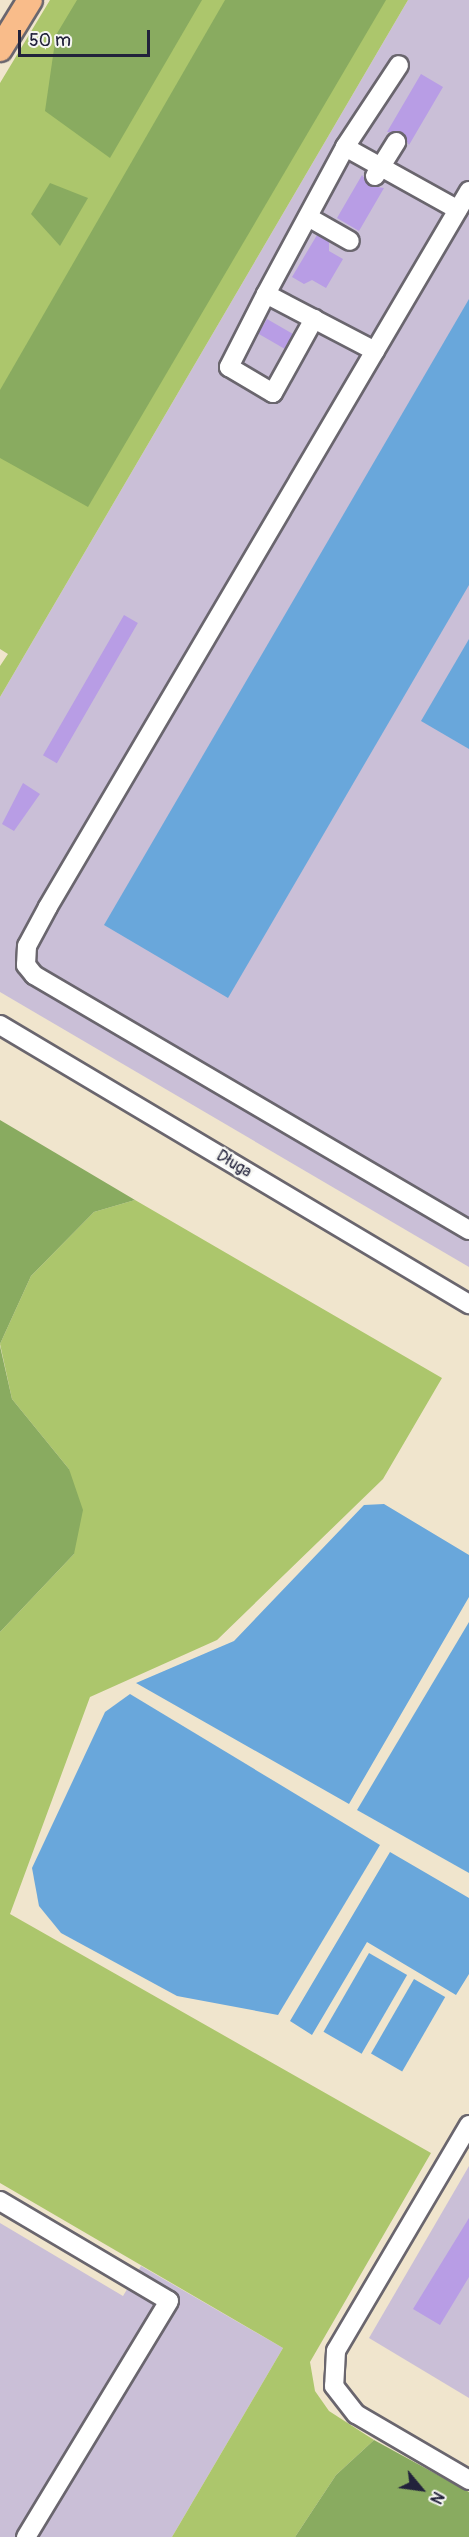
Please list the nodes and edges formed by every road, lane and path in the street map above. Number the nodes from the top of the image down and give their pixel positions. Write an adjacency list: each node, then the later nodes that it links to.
1 (30, 0): 2 (main road)
2 (0, 49)
3 (399, 65): 5 (street)
4 (396, 142): 6 (street)
5 (345, 147): 6 (street); 9 (street)
6 (378, 172): 8 (street)
7 (469, 191): 8 (street)
8 (458, 210): 13 (street)
9 (308, 217): 10 (street); 11 (street)
10 (350, 241)
11 (267, 294): 12 (street); 12 (street)
12 (314, 319): 13 (street)
13 (375, 351): 15 (street)
14 (0, 1025): 16 (street, Długa)
15 (469, 1230)
16 (469, 1304)
17 (469, 2125): 19 (street)
18 (0, 2201): 20 (street)
19 (469, 2480)
20 (26, 2537)

